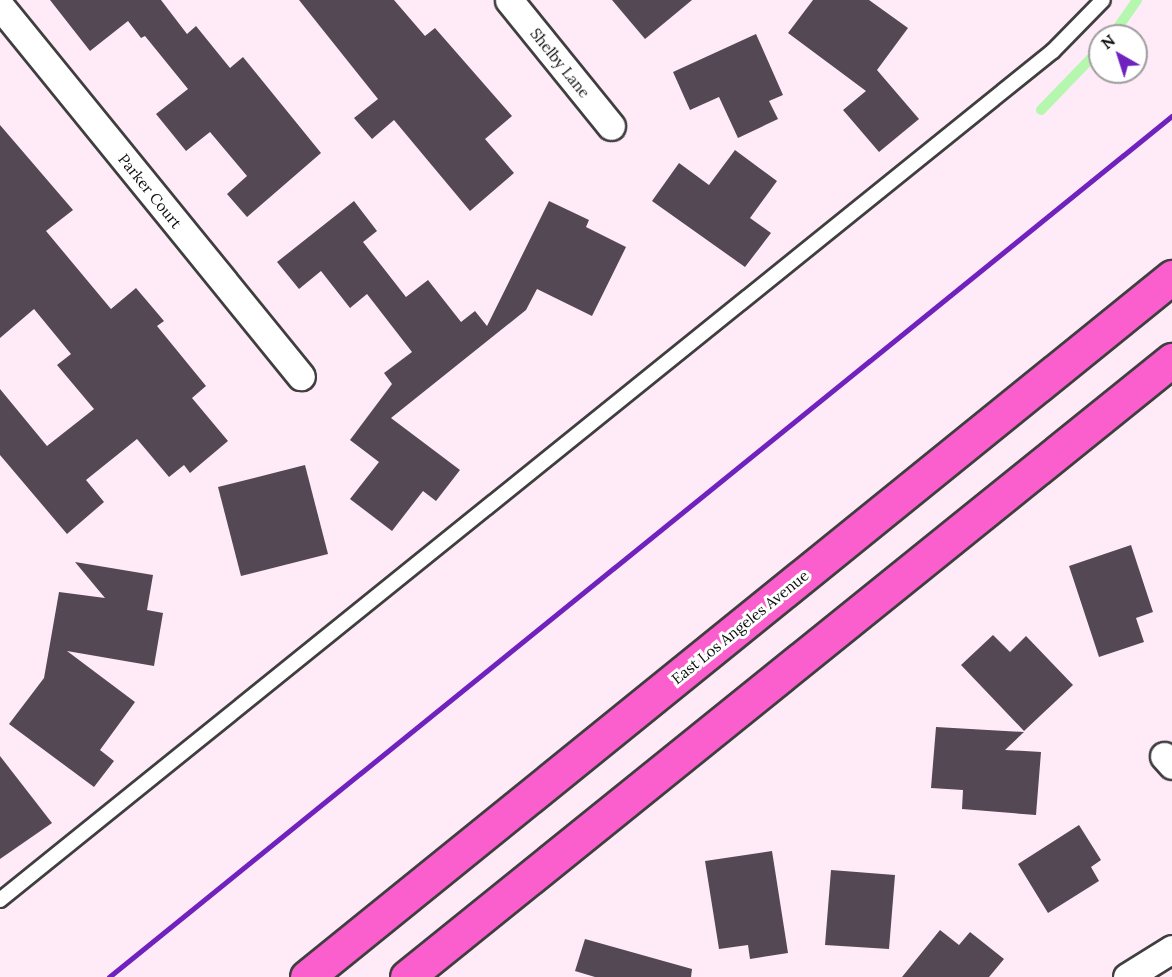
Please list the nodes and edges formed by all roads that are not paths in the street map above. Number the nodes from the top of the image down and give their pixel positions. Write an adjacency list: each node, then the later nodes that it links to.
1 (509, 0): 4 (street, Shelby Lane)
2 (1103, 0): 8 (lane)
3 (0, 6): 7 (street, Parker Court)
4 (611, 126)
5 (1172, 277): 10 (main road, East Los Angeles Avenue)
6 (1172, 360): 11 (main road)
7 (301, 376)
8 (0, 900)
9 (1172, 949): 12 (street)
10 (307, 977)
11 (407, 977)
12 (1127, 977)

